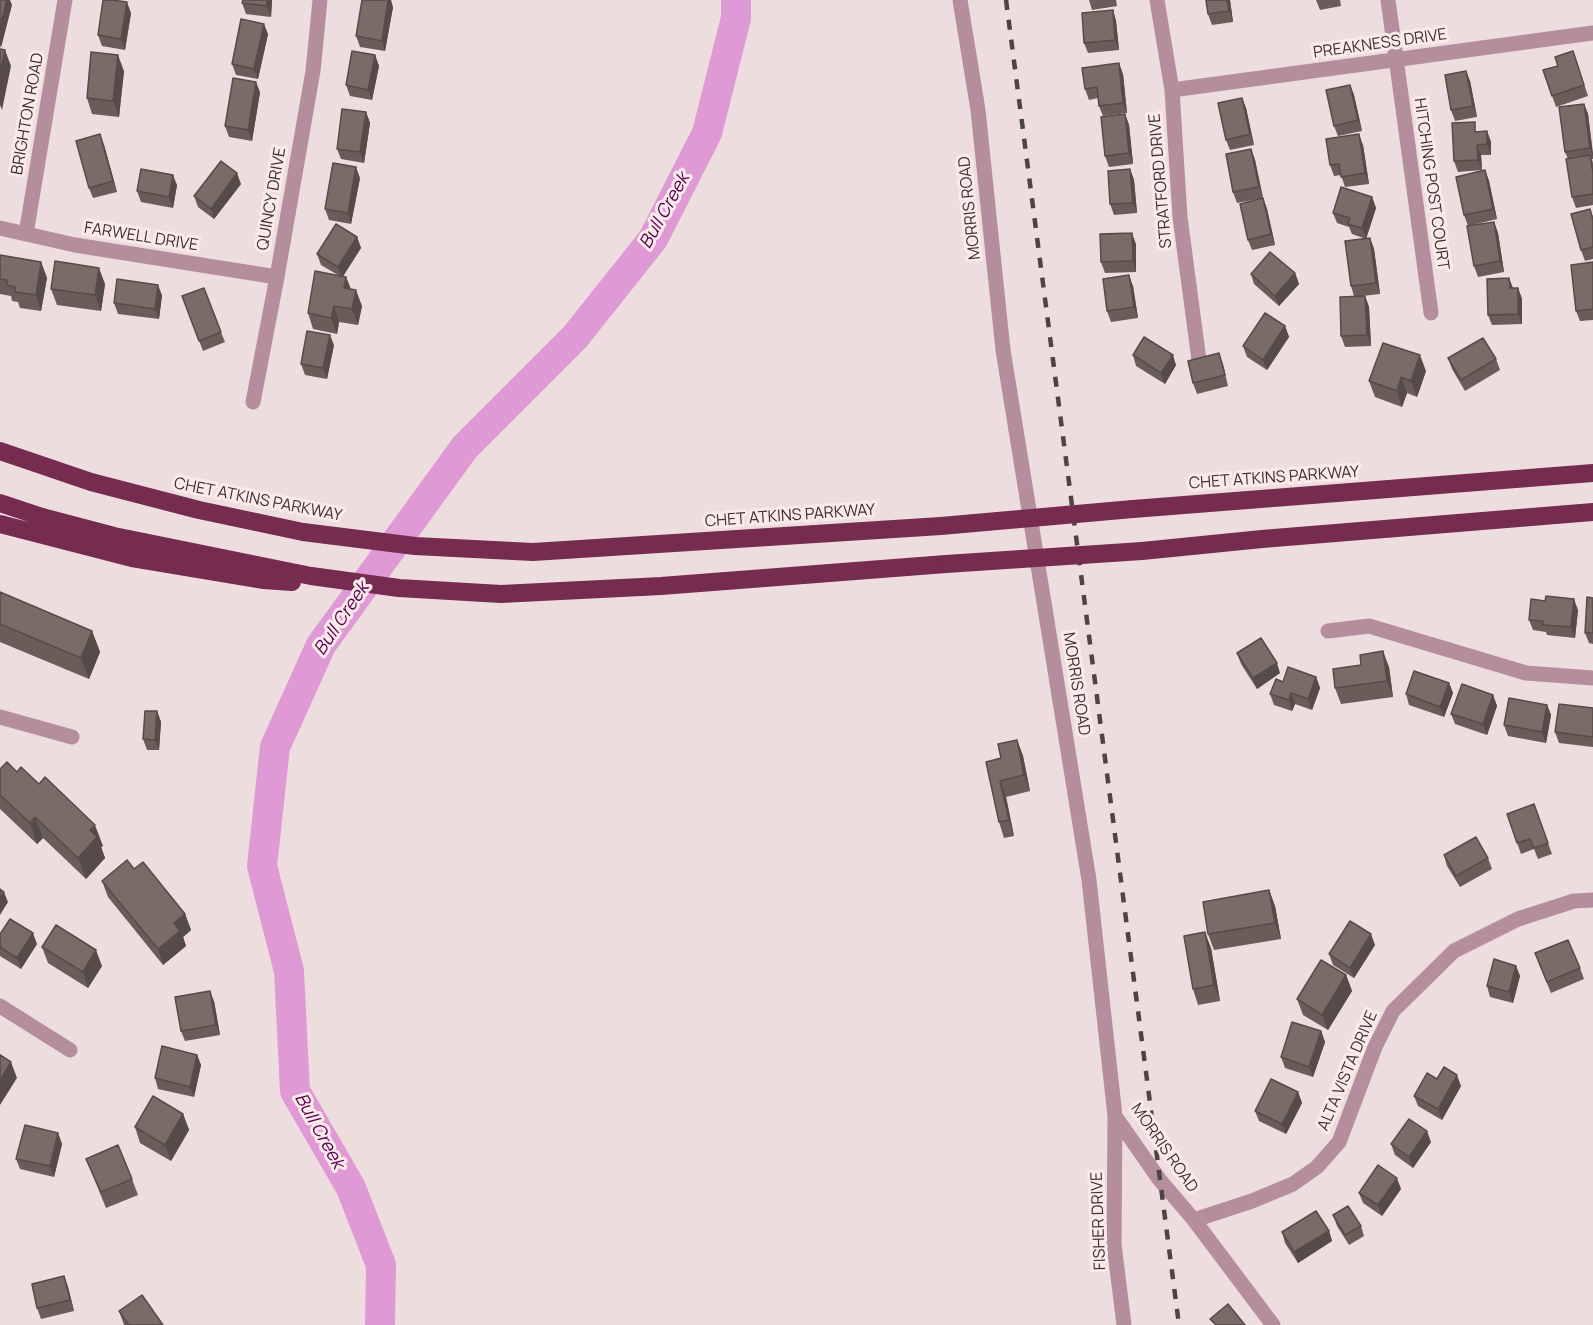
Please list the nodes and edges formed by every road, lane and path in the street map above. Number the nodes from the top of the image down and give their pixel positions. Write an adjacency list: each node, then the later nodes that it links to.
1 (66, 0): 10 (street, BRIGHTON ROAD)
2 (320, 0): 11 (street, QUINCY DRIVE)
3 (960, 0): 28 (street, MORRIS ROAD)
4 (1156, 0): 8 (street, STRATFORD DRIVE)
5 (1388, 0): 7 (street, HITCHING POST COURT)
6 (1593, 33): 7 (street, PREAKNESS DRIVE)
7 (1395, 60): 8 (street, PREAKNESS DRIVE); 12 (street, HITCHING POST COURT)
8 (1172, 90): 13 (street, STRATFORD DRIVE)
9 (0, 228): 10 (street, FARWELL DRIVE)
10 (26, 234): 11 (street, FARWELL DRIVE)
11 (277, 277): 14 (street, QUINCY DRIVE)
12 (1431, 314)
13 (1198, 360)
14 (253, 402)
15 (0, 451): 16 (highway, CHET ATKINS PARKWAY, bridge)
16 (1593, 473)
17 (0, 503): 20 (highway)
18 (1593, 512): 20 (highway, bridge)
19 (0, 524): 20 (highway)
20 (243, 570)
21 (1328, 631): 22 (street)
22 (1593, 678)
23 (0, 717): 24 (street)
24 (72, 737)
25 (1593, 900): 29 (street, ALTA VISTA DRIVE)
26 (0, 1006): 27 (street)
27 (70, 1050)
28 (1115, 1116): 29 (street, MORRIS ROAD); 30 (street, FISHER DRIVE)
29 (1194, 1220): 31 (street, MORRIS ROAD)
30 (1124, 1325)
31 (1273, 1325)

